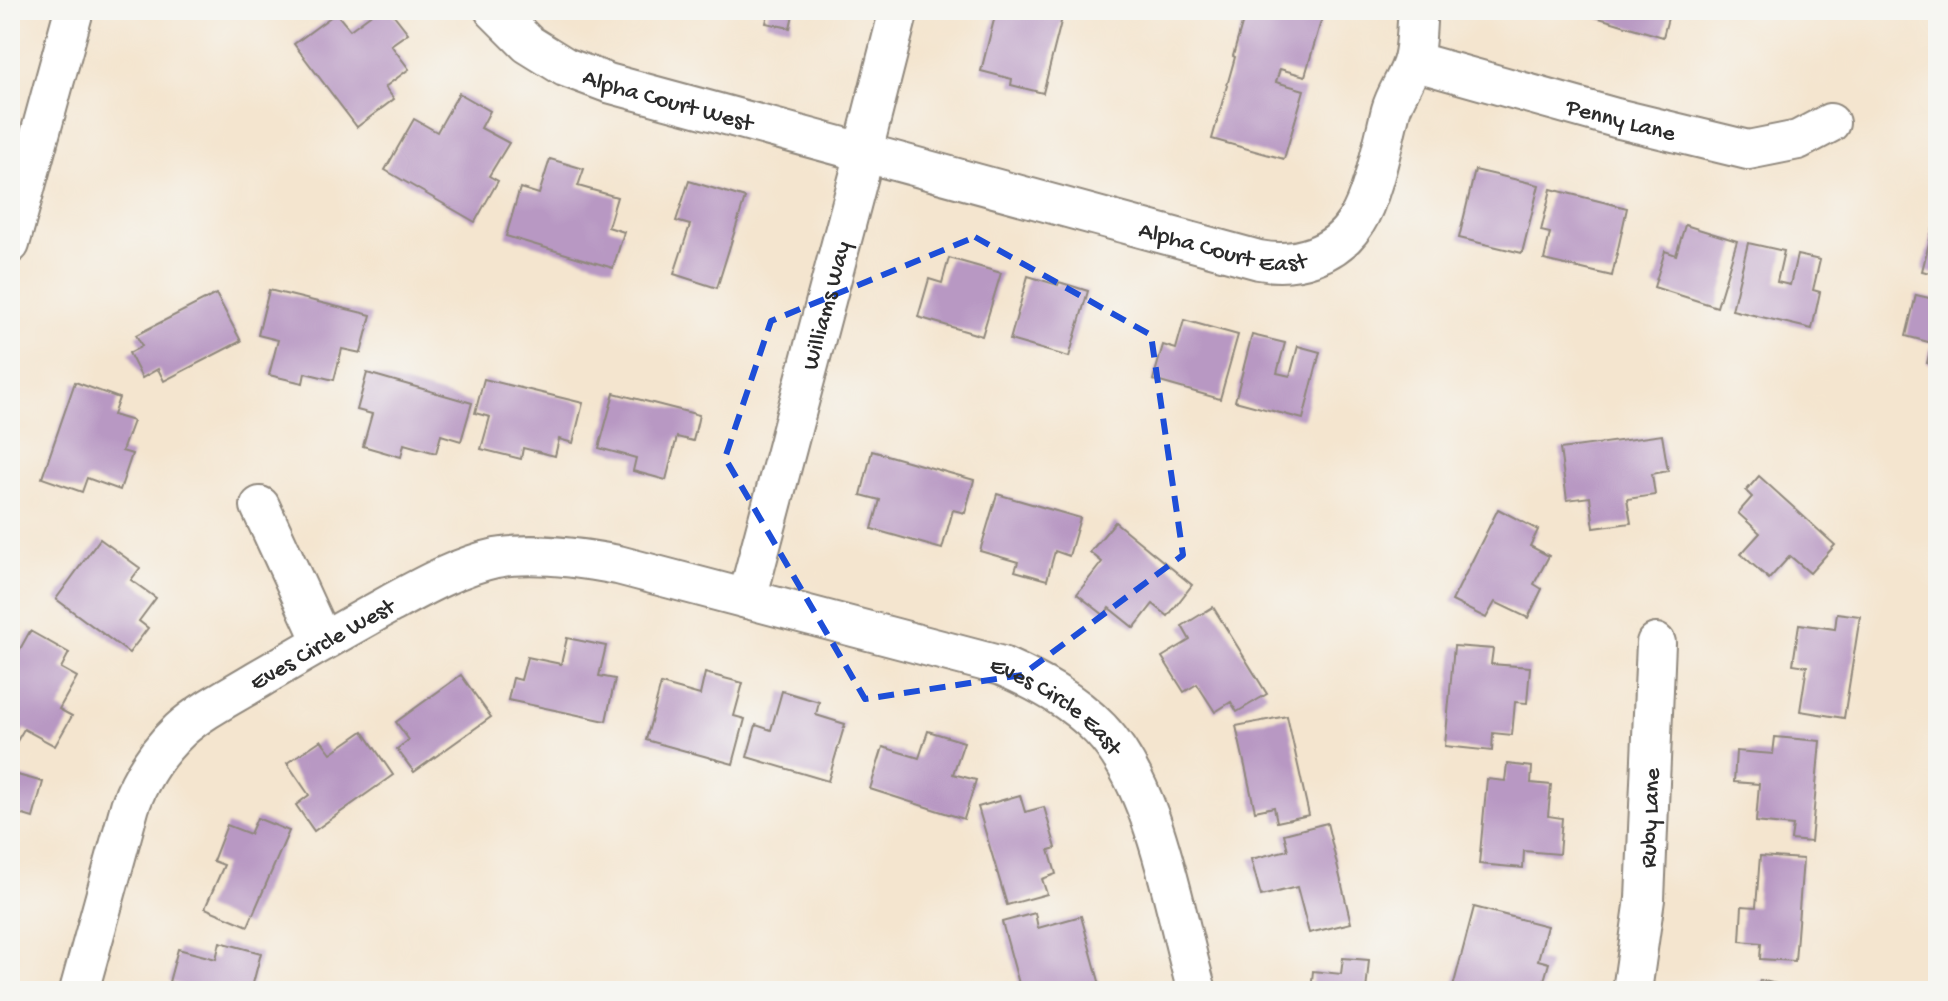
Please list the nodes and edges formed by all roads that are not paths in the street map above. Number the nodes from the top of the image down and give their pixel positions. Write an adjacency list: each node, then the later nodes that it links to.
1 (74, 10): 8 (street)
2 (494, 10): 7 (street, Alpha Court West)
3 (899, 10): 7 (street, Williams Way)
4 (1418, 10): 5 (street, Alpha Court East)
5 (1413, 61): 6 (street, Penny Lane); 7 (street, Alpha Court East)
6 (1830, 123)
7 (863, 151): 10 (street, Williams Way)
8 (10, 244)
9 (260, 506): 11 (street)
10 (747, 599): 11 (street, Eves Circle West); 14 (street, Eves Circle East)
11 (322, 641): 13 (street, Eves Circle West)
12 (1656, 643): 15 (street, Ruby Lane)
13 (79, 991)
14 (1197, 991)
15 (1632, 991)

